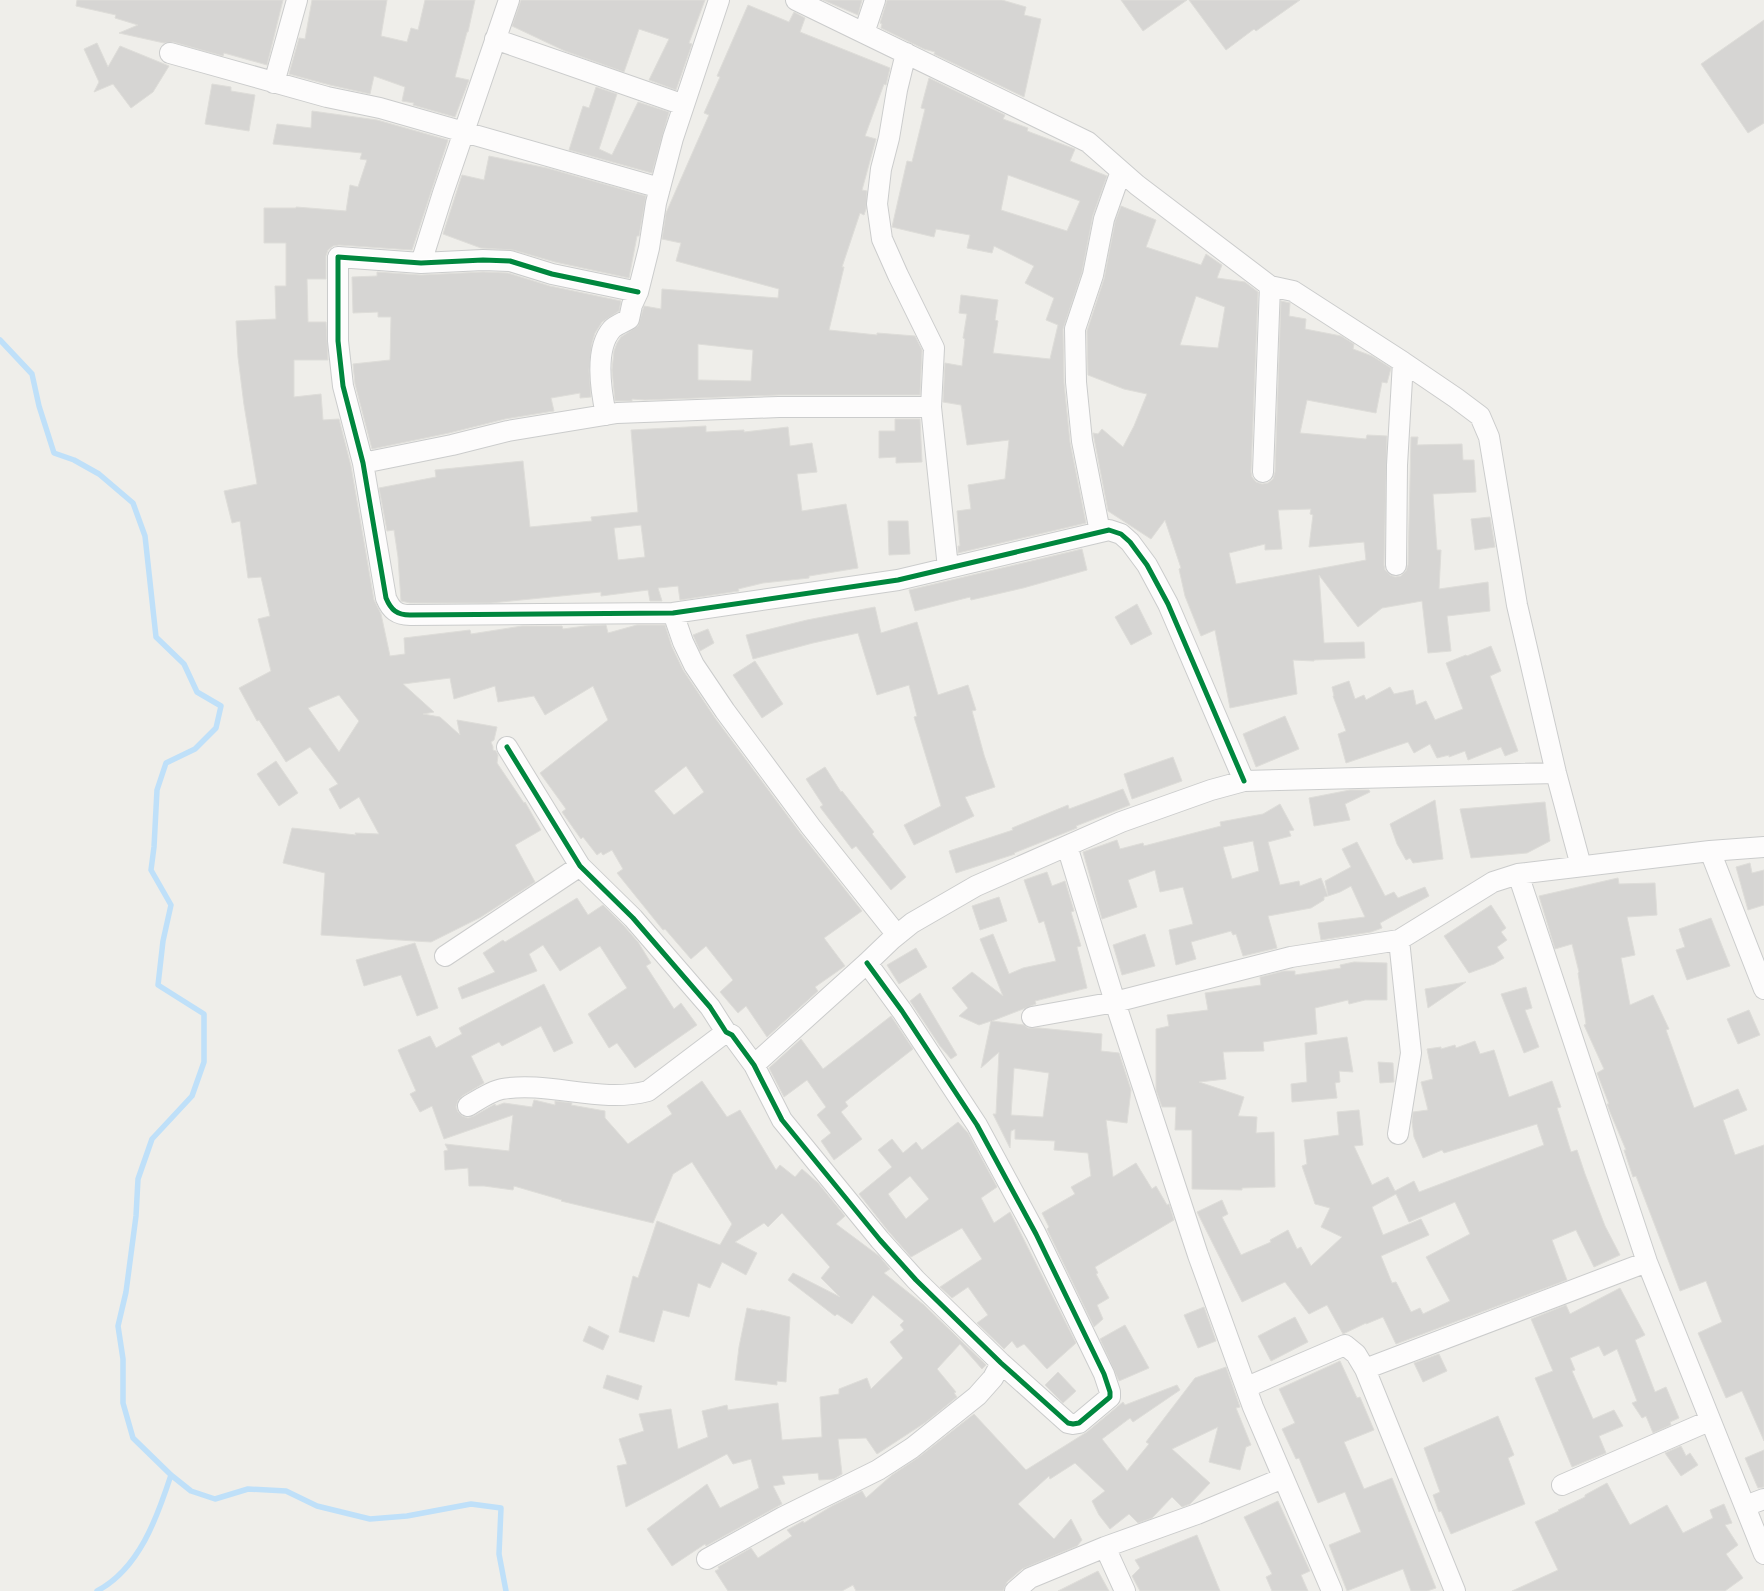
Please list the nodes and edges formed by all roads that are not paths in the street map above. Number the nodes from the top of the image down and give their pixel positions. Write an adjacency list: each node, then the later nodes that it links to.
1 (297, 0): 10 (street)
2 (508, 0): 7 (street)
3 (719, 0): 11 (street)
4 (796, 0): 6 (street)
5 (875, 0): 6 (street)
6 (864, 33): 9 (street)
7 (495, 39): 11 (street); 12 (street)
8 (170, 53): 10 (street)
9 (906, 53): 13 (street); 19 (street)
10 (274, 83): 12 (street)
11 (684, 105): 14 (street)
12 (465, 132): 14 (street); 15 (street)
13 (1121, 171): 16 (street); 23 (street)
14 (660, 188): 17 (street)
15 (421, 263): 17 (street); 21 (street)
16 (1270, 286): 18 (street); 22 (street)
17 (638, 292): 20 (street)
18 (1403, 362): 24 (street); 28 (street)
19 (931, 407): 20 (street); 25 (street)
20 (606, 415): 21 (street)
21 (363, 463): 26 (street)
22 (1263, 472)
23 (1100, 532): 25 (street); 29 (street)
24 (1396, 565)
25 (948, 568): 26 (street)
26 (673, 613): 36 (street)
27 (507, 747): 33 (street)
28 (1556, 773): 29 (street); 34 (street)
29 (1244, 781): 30 (street)
30 (1066, 846): 36 (street); 41 (street)
31 (1764, 846): 32 (street)
32 (1710, 851): 34 (street); 40 (street)
33 (580, 866): 38 (street); 43 (street)
34 (1581, 866): 35 (street)
35 (1518, 874): 37 (street); 47 (street)
36 (897, 935): 39 (street)
37 (1399, 940): 41 (street); 46 (street)
38 (445, 956)
39 (867, 963): 44 (street); 48 (street)
40 (1764, 989)
41 (1115, 1002): 42 (street); 50 (street)
42 (1032, 1017)
43 (726, 1032): 44 (street); 45 (street)
44 (754, 1065): 48 (street)
45 (468, 1106)
46 (1398, 1134)
47 (1647, 1262): 49 (street); 51 (street)
48 (1001, 1363): 58 (street)
49 (1365, 1369): 50 (street); 62 (street)
50 (1247, 1387): 52 (street)
51 (1709, 1421): 53 (street); 55 (street)
52 (1284, 1478): 56 (street); 61 (street)
53 (1562, 1485)
54 (1764, 1499): 55 (street)
55 (1745, 1506): 57 (street)
56 (1105, 1547): 59 (street); 60 (street)
57 (1764, 1554)
58 (707, 1558)
59 (1015, 1591)
60 (1125, 1591)
61 (1332, 1591)
62 (1455, 1591)

